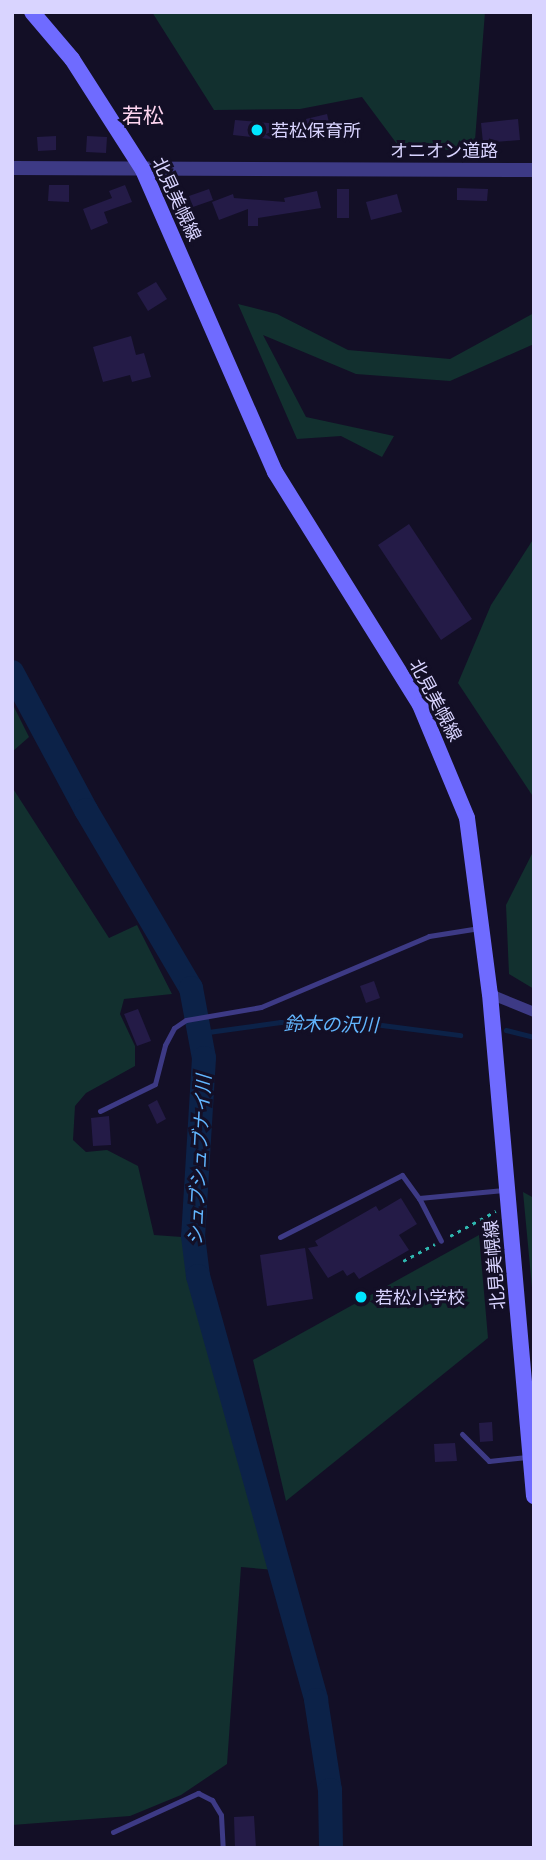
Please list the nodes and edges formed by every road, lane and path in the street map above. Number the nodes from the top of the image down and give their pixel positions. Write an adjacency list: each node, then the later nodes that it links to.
1 (32, 12): 3 (main road, 北見美幌線)
2 (12, 168): 3 (street, オニオン道路)
3 (144, 170): 4 (street, オニオン道路); 5 (main road, 北見美幌線)
4 (534, 170)
5 (482, 927): 6 (main road, 北見美幌線); 8 (lane)
6 (490, 994): 7 (street); 9 (main road, 北見美幌線)
7 (534, 1012)
8 (100, 1111)
9 (508, 1197): 10 (lane); 12 (path); 15 (main road, 北見美幌線)
10 (419, 1198): 11 (lane); 12 (lane)
11 (280, 1237)
12 (441, 1241): 13 (path)
13 (403, 1261)
14 (462, 1434): 15 (lane)
15 (530, 1456): 16 (main road, 北見美幌線)
16 (534, 1496)
17 (113, 1832): 18 (lane)
18 (223, 1848)

